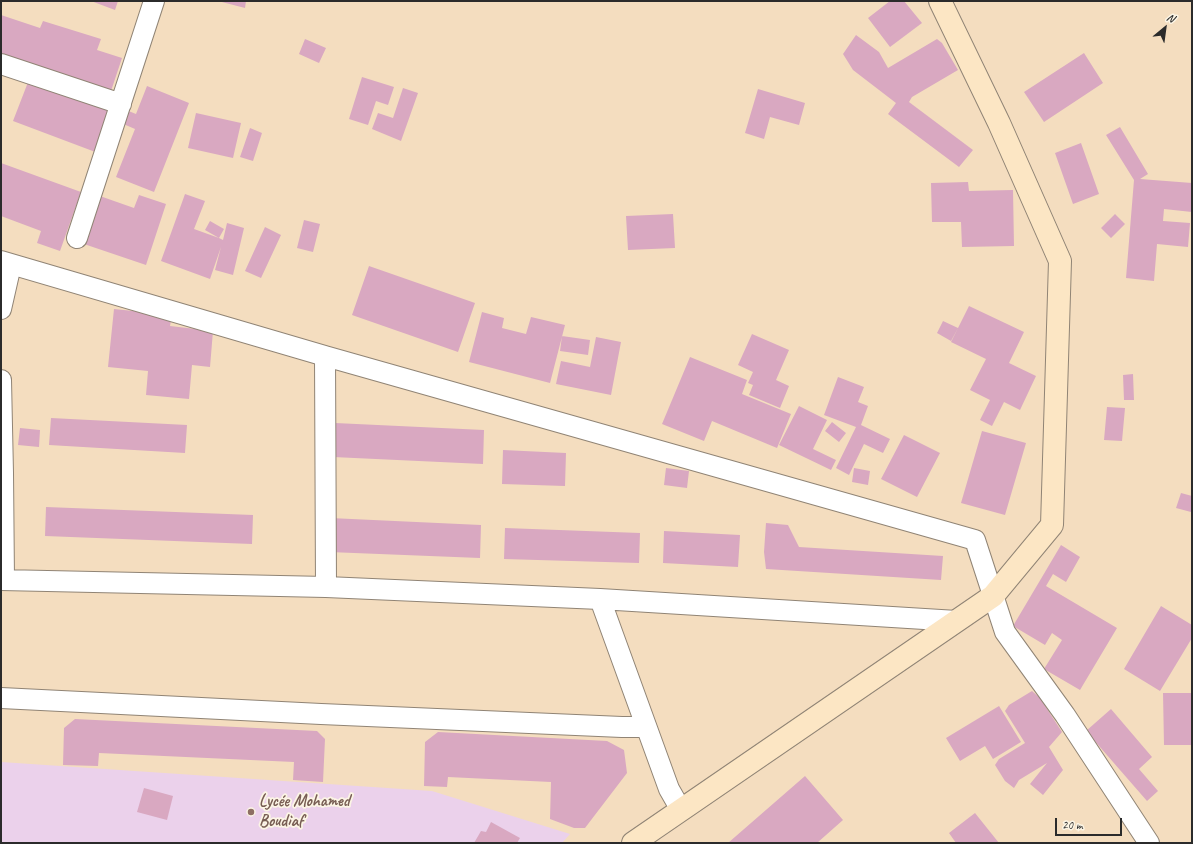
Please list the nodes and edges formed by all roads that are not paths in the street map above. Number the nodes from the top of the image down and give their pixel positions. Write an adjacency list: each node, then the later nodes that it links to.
1 (154, 1): 4 (street)
2 (940, 1): 14 (main road)
3 (1, 64): 4 (street)
4 (121, 104): 5 (street)
5 (77, 238)
6 (6, 263): 7 (street); 8 (street)
7 (1, 309)
8 (325, 356): 13 (street); 14 (street)
9 (1, 380): 10 (street)
10 (1, 388): 11 (street)
11 (2, 473): 12 (street)
12 (2, 580): 13 (street)
13 (326, 587): 15 (street)
14 (993, 596): 16 (main road); 21 (street)
15 (600, 599): 16 (street); 18 (street)
16 (957, 621): 19 (main road)
17 (1, 698): 18 (street)
18 (646, 727): 19 (street)
19 (681, 810): 20 (main road)
20 (633, 843)
21 (1149, 843)

